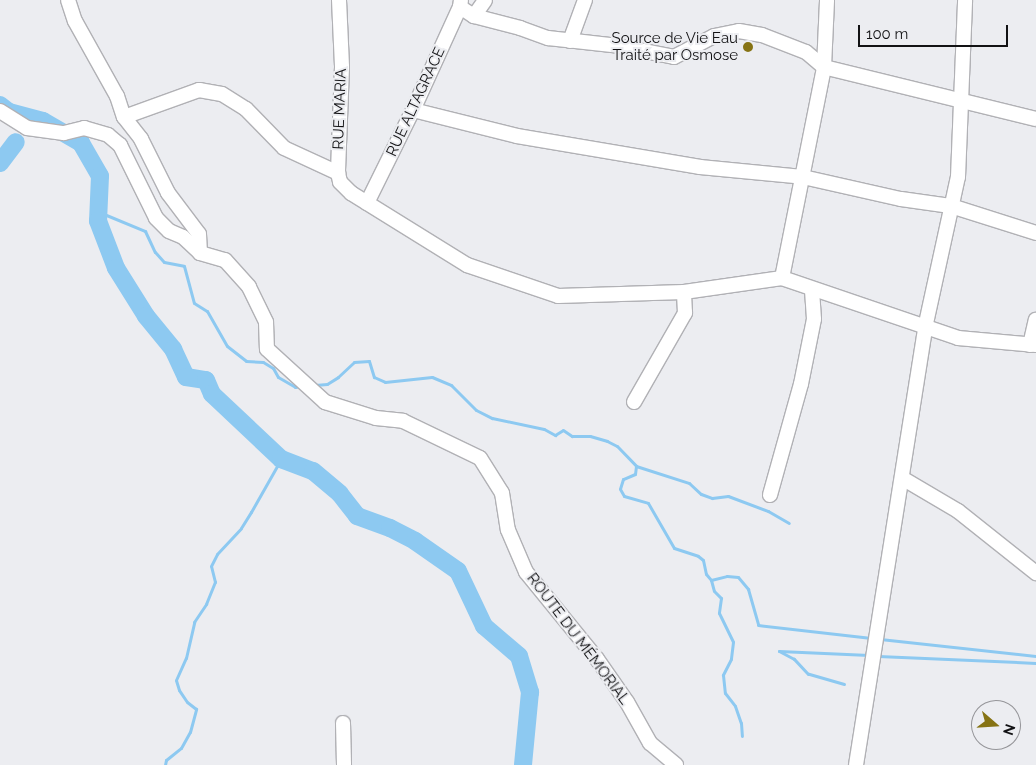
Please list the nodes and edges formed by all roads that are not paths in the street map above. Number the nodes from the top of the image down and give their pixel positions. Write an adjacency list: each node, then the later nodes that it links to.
1 (68, 0): 14 (street)
2 (339, 0): 16 (street, RUE MARIA)
3 (485, 0): 8 (street)
4 (585, 0): 9 (street)
5 (827, 0): 10 (street)
6 (965, 0): 11 (street)
7 (461, 4): 8 (street); 12 (street, RUE ALTAGRACE)
8 (474, 16): 9 (street)
9 (570, 41): 10 (street)
10 (824, 67): 11 (street); 17 (street)
11 (962, 101): 15 (street); 19 (street)
12 (413, 110): 17 (street); 18 (street, RUE ALTAGRACE)
13 (0, 111): 21 (street)
14 (124, 117): 16 (street); 21 (street)
15 (1036, 119)
16 (338, 173): 18 (street)
17 (803, 177): 19 (street); 22 (street)
18 (367, 203): 24 (street)
19 (951, 206): 20 (street); 26 (street)
20 (1036, 233)
21 (200, 254): 34 (street, ROUTE DU MÉMORIAL)
22 (782, 278): 23 (street); 24 (street)
23 (812, 289): 26 (street); 30 (street)
24 (684, 292): 28 (street)
25 (1036, 320): 27 (street)
26 (925, 328): 27 (street); 29 (street)
27 (1033, 345)
28 (634, 402)
29 (902, 478): 31 (street); 35 (street)
30 (770, 495)
31 (1036, 573)
32 (343, 723): 33 (street)
33 (344, 765)
34 (676, 765)
35 (856, 765)

